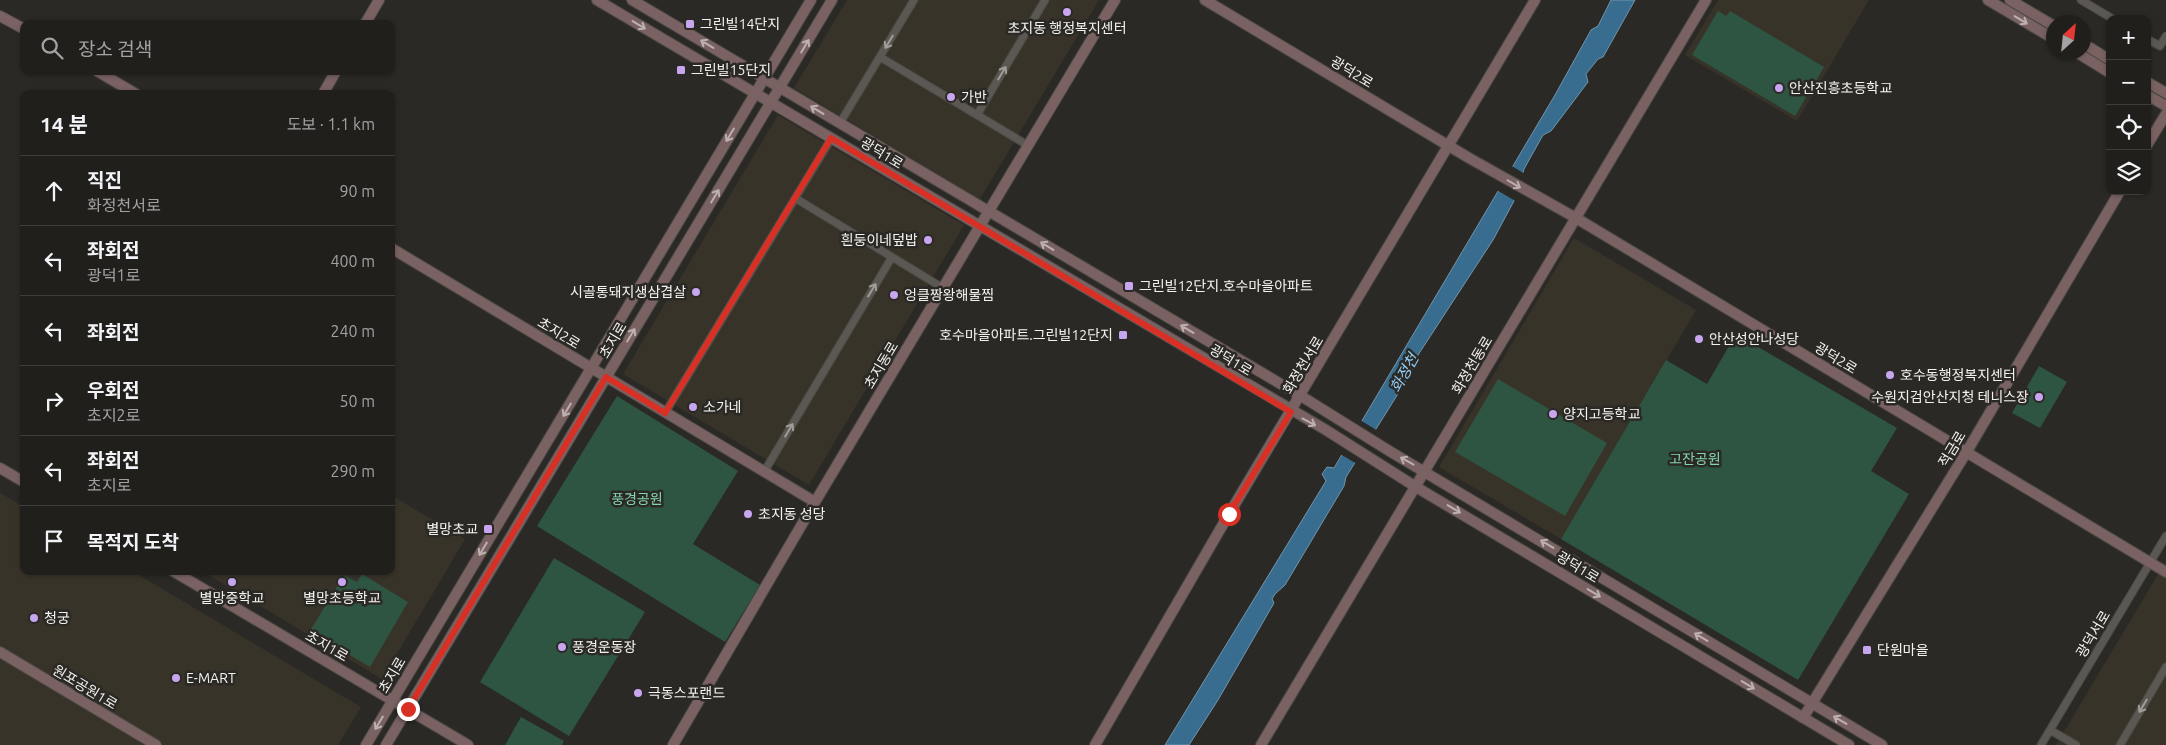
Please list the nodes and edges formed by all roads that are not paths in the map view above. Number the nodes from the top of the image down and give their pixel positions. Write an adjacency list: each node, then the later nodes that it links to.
1 (379, 0): 17 (street)
2 (597, 0): 35 (street, 광덕1로, one-way to 35)
3 (632, 0): 30 (street, 광덕1로, one-way to 3)
4 (811, 0): 30 (street, 초지로)
5 (832, 0): 32 (street, 초지로, one-way to 5)
6 (914, 0): 24 (street, one-way to 24)
7 (1045, 0): 41 (street, one-way to 7)
8 (1115, 0): 45 (street, 초지동로)
9 (1205, 0): 46 (street, 광덕2로)
10 (1535, 0): 46 (street, 화정천서로)
11 (1706, 0): 50 (street, 화정천동로)
12 (1988, 0): 20 (street, one-way to 20)
13 (2010, 0): 18 (street)
14 (2081, 0): 15 (street)
15 (2106, 15)
16 (0, 16): 19 (street)
17 (367, 20)
18 (2046, 21)
19 (20, 28)
20 (2046, 34)
21 (2166, 36): 22 (street)
22 (2151, 41)
23 (2091, 48): 25 (street)
24 (880, 57): 41 (street); 42 (street)
25 (2106, 58)
26 (2089, 60): 27 (street)
27 (2106, 71)
28 (104, 75): 33 (street)
29 (334, 75): 34 (street)
30 (764, 78): 32 (street, 광덕1로); 35 (street, 초지로)
31 (2151, 84): 36 (street)
32 (780, 88): 38 (street, 초지로); 42 (street, 광덕1로, one-way to 32)
33 (129, 90)
34 (325, 90)
35 (754, 93): 38 (street, 광덕1로); 55 (street, 초지로, one-way to 55)
36 (2166, 93)
37 (2151, 97): 39 (street)
38 (771, 103): 43 (street, 광덕1로); 56 (street, 초지로, one-way to 38)
39 (2166, 106)
40 (2166, 114): 44 (street)
41 (977, 115): 45 (street)
42 (840, 123): 49 (street, 광덕1로)
43 (831, 138): 48 (street); 51 (street, 광덕1로)
44 (2151, 139)
45 (1029, 146): 49 (street, 초지동로)
46 (1450, 146): 50 (street, 광덕2로, one-way to 50); 57 (street, 화정천서로)
47 (2118, 195): 60 (street, 적금로)
48 (795, 198): 53 (street); 59 (street)
49 (988, 211): 51 (street, 초지동로); 57 (street, 광덕1로, one-way to 49)
50 (1576, 218): 60 (street, 광덕2로); 62 (street, 화정천동로)
51 (979, 226): 54 (street, 초지동로); 58 (street, 광덕1로)
52 (395, 250): 55 (street, 초지2로)
53 (892, 257): 54 (street); 63 (street, one-way to 53)
54 (943, 288): 66 (street, 초지동로)
55 (592, 368): 56 (street, 초지2로); 73 (street, 초지로, one-way to 73)
56 (606, 377): 59 (street, 초지2로); 75 (street, 초지로)
57 (1300, 396): 58 (street, 화정천서로); 62 (street, 광덕1로, one-way to 57)
58 (1291, 412): 65 (street, 광덕1로, one-way to 65); 83 (street, 화정천서로)
59 (665, 413): 63 (street, 초지2로)
60 (1966, 453): 68 (street, 광덕2로); 74 (street, 적금로)
61 (0, 468): 64 (street)
62 (1425, 471): 65 (street, 화정천동로); 74 (street, 광덕1로, one-way to 62)
63 (764, 472): 66 (street, 초지2로)
64 (20, 480)
65 (1416, 486): 76 (street, 광덕1로, one-way to 76); 84 (street, 화정천동로)
66 (815, 502): 82 (street, 초지동로)
67 (2166, 536): 68 (street, 광덕서로)
68 (2150, 563): 69 (street, 광덕2로); 77 (street, 광덕서로)
69 (2166, 572)
70 (179, 575): 73 (street, 초지1로)
71 (0, 652): 78 (street, 원포공원1로)
72 (2166, 668): 89 (street, one-way to 89)
73 (392, 700): 75 (street, 초지1로); 79 (street, 초지로, one-way to 79)
74 (1812, 703): 76 (street, 적금로); 86 (street, 광덕1로, one-way to 74)
75 (408, 709): 80 (street, 초지로); 81 (street, 초지1로)
76 (1804, 718): 85 (street, 광덕1로)
77 (2050, 730): 87 (street, 광덕서로); 88 (street)
78 (156, 745)
79 (366, 745)
80 (386, 745)
81 (468, 745)
82 (673, 745)
83 (1095, 745)
84 (1261, 745)
85 (1849, 745)
86 (1882, 745)
87 (2041, 745)
88 (2076, 745)
89 (2120, 745)

